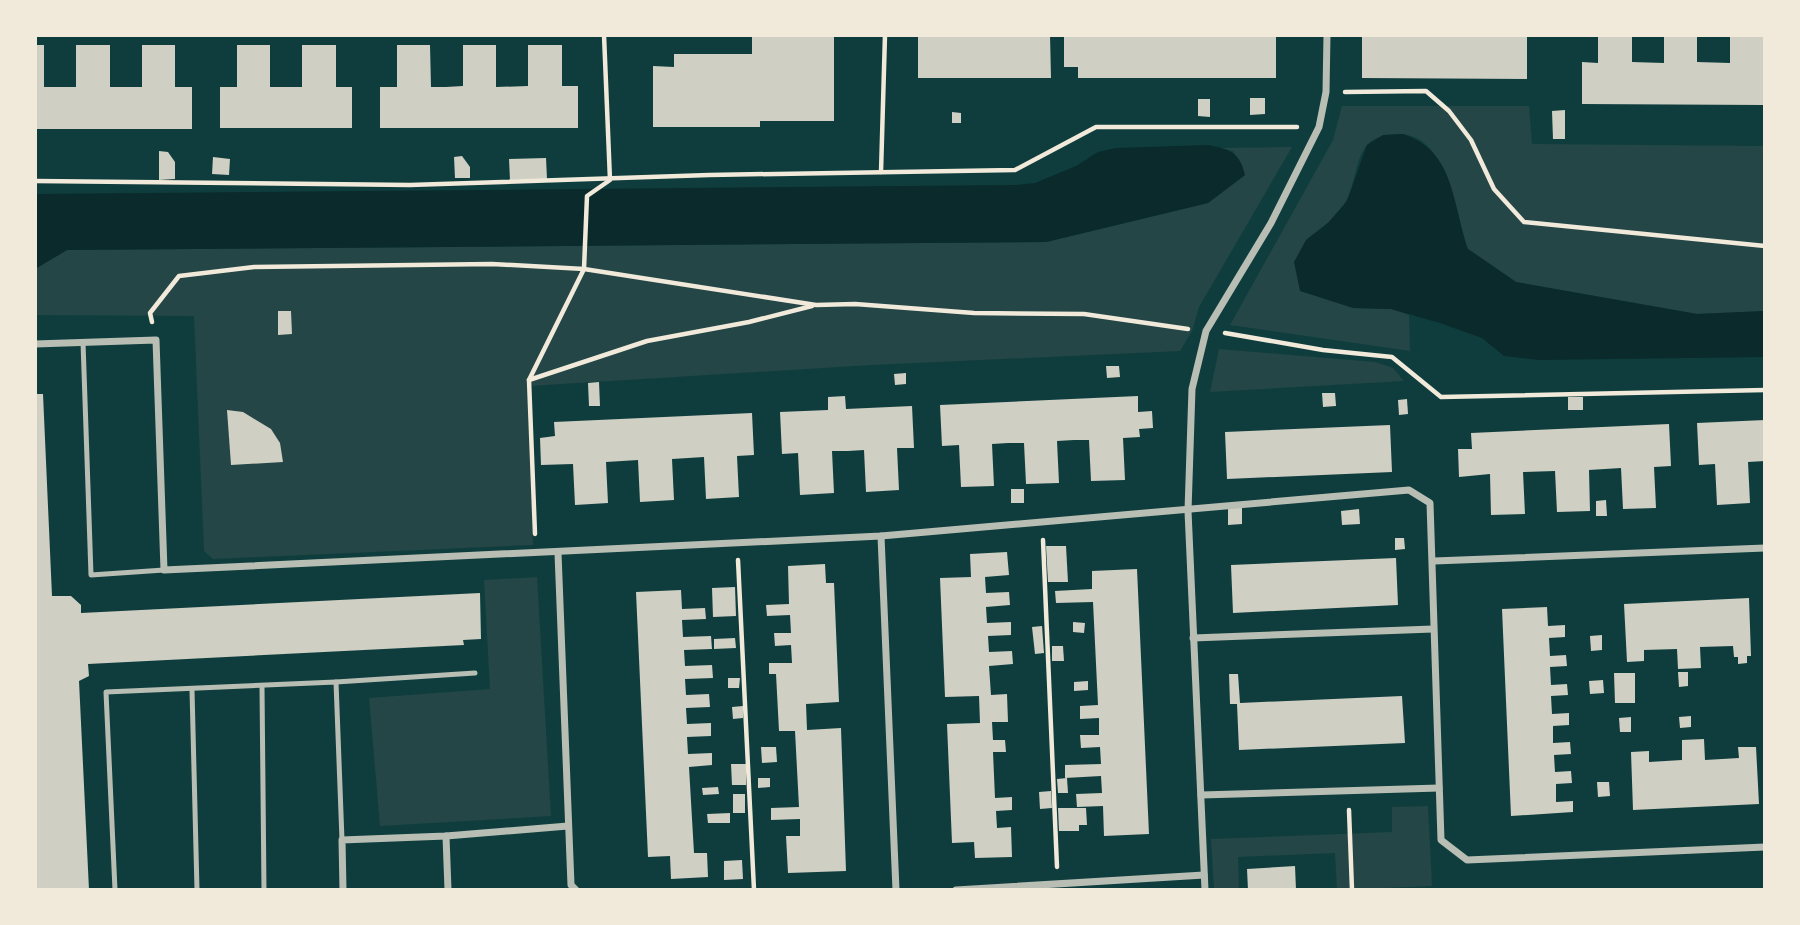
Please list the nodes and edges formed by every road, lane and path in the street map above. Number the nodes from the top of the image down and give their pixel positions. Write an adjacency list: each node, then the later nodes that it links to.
1 (604, 35): 7 (path)
2 (885, 35): 6 (path)
3 (1327, 35): 4 (street)
4 (1326, 92): 5 (street); 9 (path)
5 (1319, 127): 6 (path); 12 (street)
6 (881, 172): 7 (path)
7 (610, 180): 8 (path); 10 (path)
8 (35, 181)
9 (1765, 246)
10 (584, 269): 11 (path); 13 (path); 16 (path)
11 (816, 305): 12 (path); 16 (path)
12 (1206, 331): 17 (path); 18 (street)
13 (156, 340): 14 (street); 26 (street)
14 (83, 342): 15 (street); 26 (lane)
15 (35, 344)
16 (529, 380): 23 (path)
17 (1765, 390)
18 (1188, 511): 19 (street); 25 (street); 28 (street)
19 (1042, 521): 20 (street); 41 (path)
20 (881, 536): 21 (street); 49 (street)
21 (737, 545): 24 (street); 48 (path)
22 (1765, 548): 25 (street)
23 (535, 553): 24 (street); 26 (street)
24 (558, 553): 36 (street)
25 (1434, 561): 27 (street)
26 (164, 570)
27 (1433, 629): 28 (street); 33 (street)
28 (1194, 638): 35 (street)
29 (475, 673): 30 (lane)
30 (336, 682): 31 (lane); 38 (lane)
31 (262, 687): 32 (lane); 44 (lane)
32 (192, 690): 42 (lane); 43 (lane)
33 (1439, 788): 34 (street); 39 (street)
34 (1348, 791): 35 (street); 52 (path)
35 (1201, 795): 40 (street)
36 (568, 826): 37 (street); 47 (street)
37 (446, 836): 38 (street); 46 (street)
38 (342, 840): 45 (street)
39 (1765, 847)
40 (1204, 875): 41 (street); 51 (street)
41 (1057, 883): 50 (street)
42 (115, 890)
43 (197, 890)
44 (264, 890)
45 (343, 890)
46 (448, 890)
47 (576, 890)
48 (754, 890)
49 (897, 890)
50 (956, 890)
51 (1205, 890)
52 (1352, 890)

